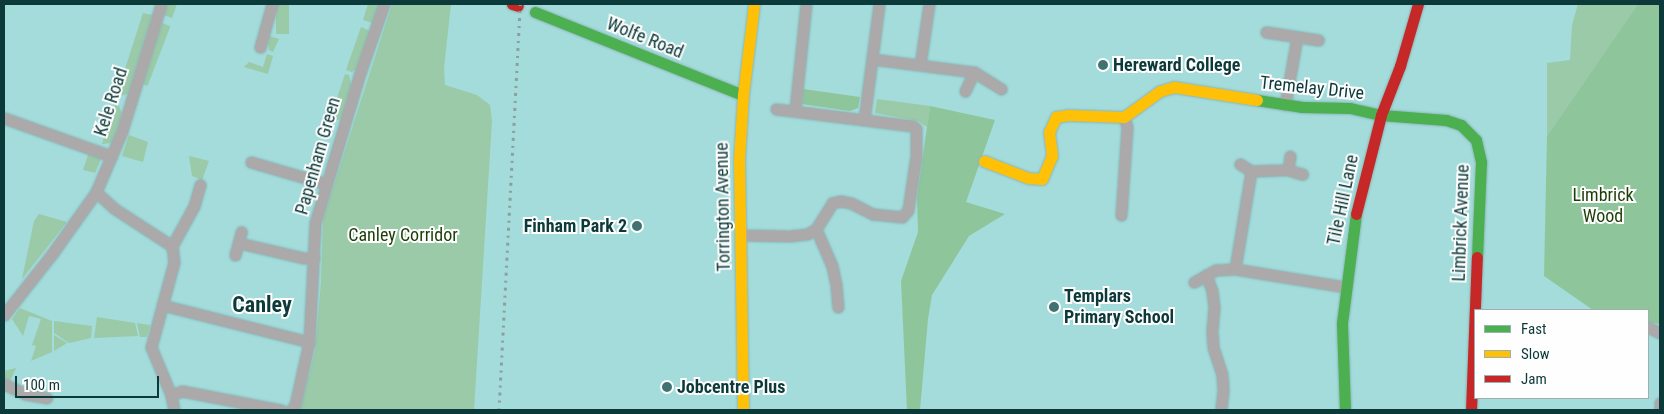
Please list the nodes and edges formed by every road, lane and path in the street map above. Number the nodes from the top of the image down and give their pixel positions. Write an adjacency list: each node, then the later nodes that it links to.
1 (161, 4): 27 (street, Kele Road)
2 (272, 4): 13 (street)
3 (384, 4): 36 (street, Papenham Green)
4 (754, 4): 19 (street, Torrington Avenue)
5 (806, 4): 22 (street)
6 (879, 4): 14 (street)
7 (929, 4): 15 (street)
8 (1418, 4): 23 (street, Tile Hill Lane)
9 (535, 12): 19 (street, Wolfe Road)
10 (1266, 32): 11 (street)
11 (1297, 37): 12 (street); 20 (street)
12 (1318, 40)
13 (260, 47)
14 (872, 59): 15 (street); 26 (street)
15 (920, 65): 16 (street)
16 (974, 72): 17 (street); 18 (street)
17 (1001, 88)
18 (964, 90)
19 (743, 95): 40 (street, Torrington Avenue)
20 (1285, 105): 23 (street, Tremelay Drive); 24 (street, Tremelay Drive)
21 (776, 109): 22 (street)
22 (794, 110): 26 (street)
23 (1381, 115): 47 (street, Tile Hill Lane); 50 (street, Limbrick Avenue)
24 (1124, 117): 29 (street); 38 (street)
25 (4, 118): 27 (street)
26 (864, 120): 39 (street)
27 (111, 156): 37 (street, Kele Road)
28 (1290, 156): 32 (street)
29 (984, 161)
30 (251, 162): 36 (street)
31 (1240, 164): 33 (street)
32 (1288, 170): 33 (street); 34 (street)
33 (1251, 171): 44 (street)
34 (1302, 174)
35 (200, 184): 41 (street)
36 (326, 184): 43 (street, Papenham Green)
37 (96, 192): 41 (street); 51 (street, Kele Road)
38 (1121, 215)
39 (816, 229): 40 (street); 49 (street)
40 (742, 235): 64 (street, Torrington Avenue)
41 (172, 246): 48 (street)
42 (235, 255): 43 (street)
43 (314, 258): 55 (street, Papenham Green)
44 (1235, 269): 45 (street); 47 (street)
45 (1206, 275): 46 (street); 65 (street)
46 (1194, 282)
47 (1345, 287): 66 (street, Tile Hill Lane)
48 (162, 305): 55 (street); 57 (street)
49 (838, 307)
50 (1475, 309)
51 (4, 314)
52 (1649, 327): 53 (street)
53 (1660, 333)
54 (1474, 336): 67 (street, Limbrick Avenue)
55 (309, 342): 63 (street, Papenham Green)
56 (4, 384): 58 (street)
57 (171, 394): 61 (street); 62 (street)
58 (47, 398)
59 (1660, 403): 60 (street)
60 (1660, 409)
61 (174, 410)
62 (281, 410)
63 (291, 410)
64 (743, 410)
65 (1221, 410)
66 (1345, 410)
67 (1471, 410)

